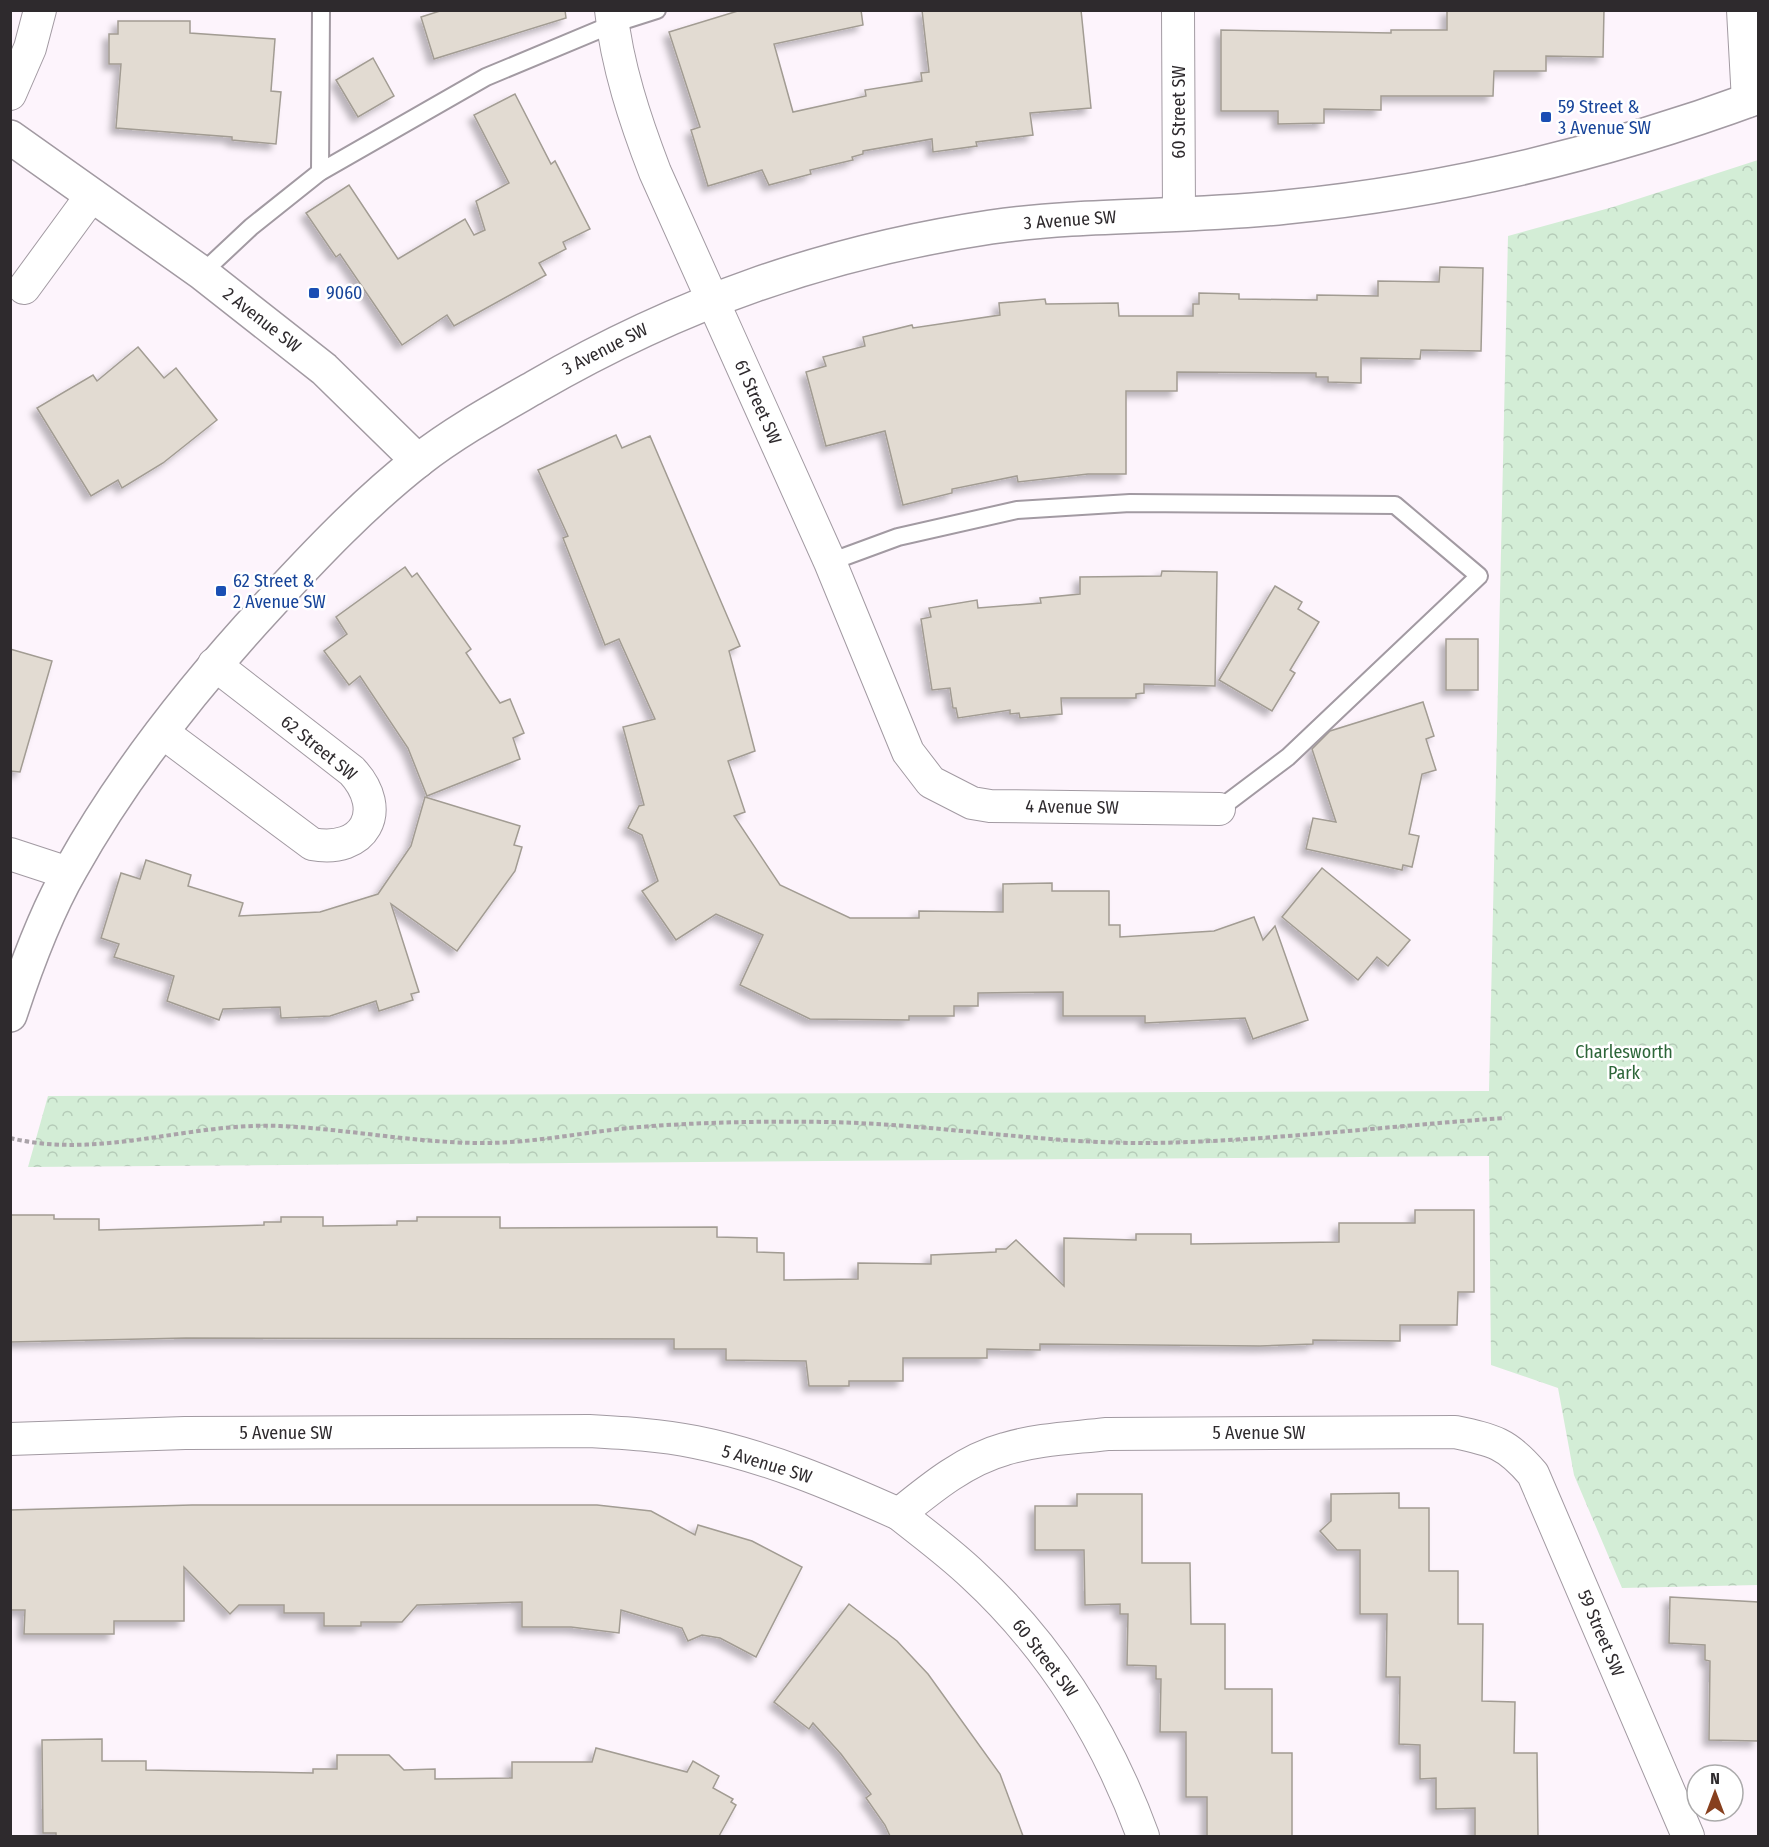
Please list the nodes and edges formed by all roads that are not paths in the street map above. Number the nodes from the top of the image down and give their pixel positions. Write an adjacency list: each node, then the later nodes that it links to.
1 (40, 10): 7 (street)
2 (321, 10): 10 (lane)
3 (657, 10): 6 (lane)
4 (1178, 10): 12 (street, 60 Street SW)
5 (1743, 10): 8 (street)
6 (612, 17): 10 (lane); 15 (street, 61 Street SW)
7 (10, 94)
8 (1753, 99): 12 (street, 3 Avenue SW)
9 (10, 137): 11 (street, 2 Avenue SW)
10 (320, 172): 13 (lane)
11 (93, 195): 13 (street, 2 Avenue SW); 14 (street)
12 (1179, 214): 15 (street, 3 Avenue SW)
13 (202, 273): 16 (street, 2 Avenue SW)
14 (24, 288)
15 (712, 298): 16 (street, 3 Avenue SW); 17 (street, 61 Street SW)
16 (418, 461): 18 (street)
17 (830, 562): 20 (street, 61 Street SW); 21 (lane)
18 (214, 664): 19 (street); 19 (street, 62 Street SW)
19 (162, 732): 23 (street)
20 (931, 782): 21 (street, 4 Avenue SW)
21 (1219, 809)
22 (10, 854): 23 (street)
23 (68, 873): 24 (street)
24 (10, 1015)
25 (10, 1439): 27 (street, 5 Avenue SW)
26 (1497, 1442): 27 (street, 5 Avenue SW); 29 (street, 59 Street SW)
27 (899, 1514): 28 (street, 60 Street SW)
28 (1143, 1836)
29 (1688, 1836)

